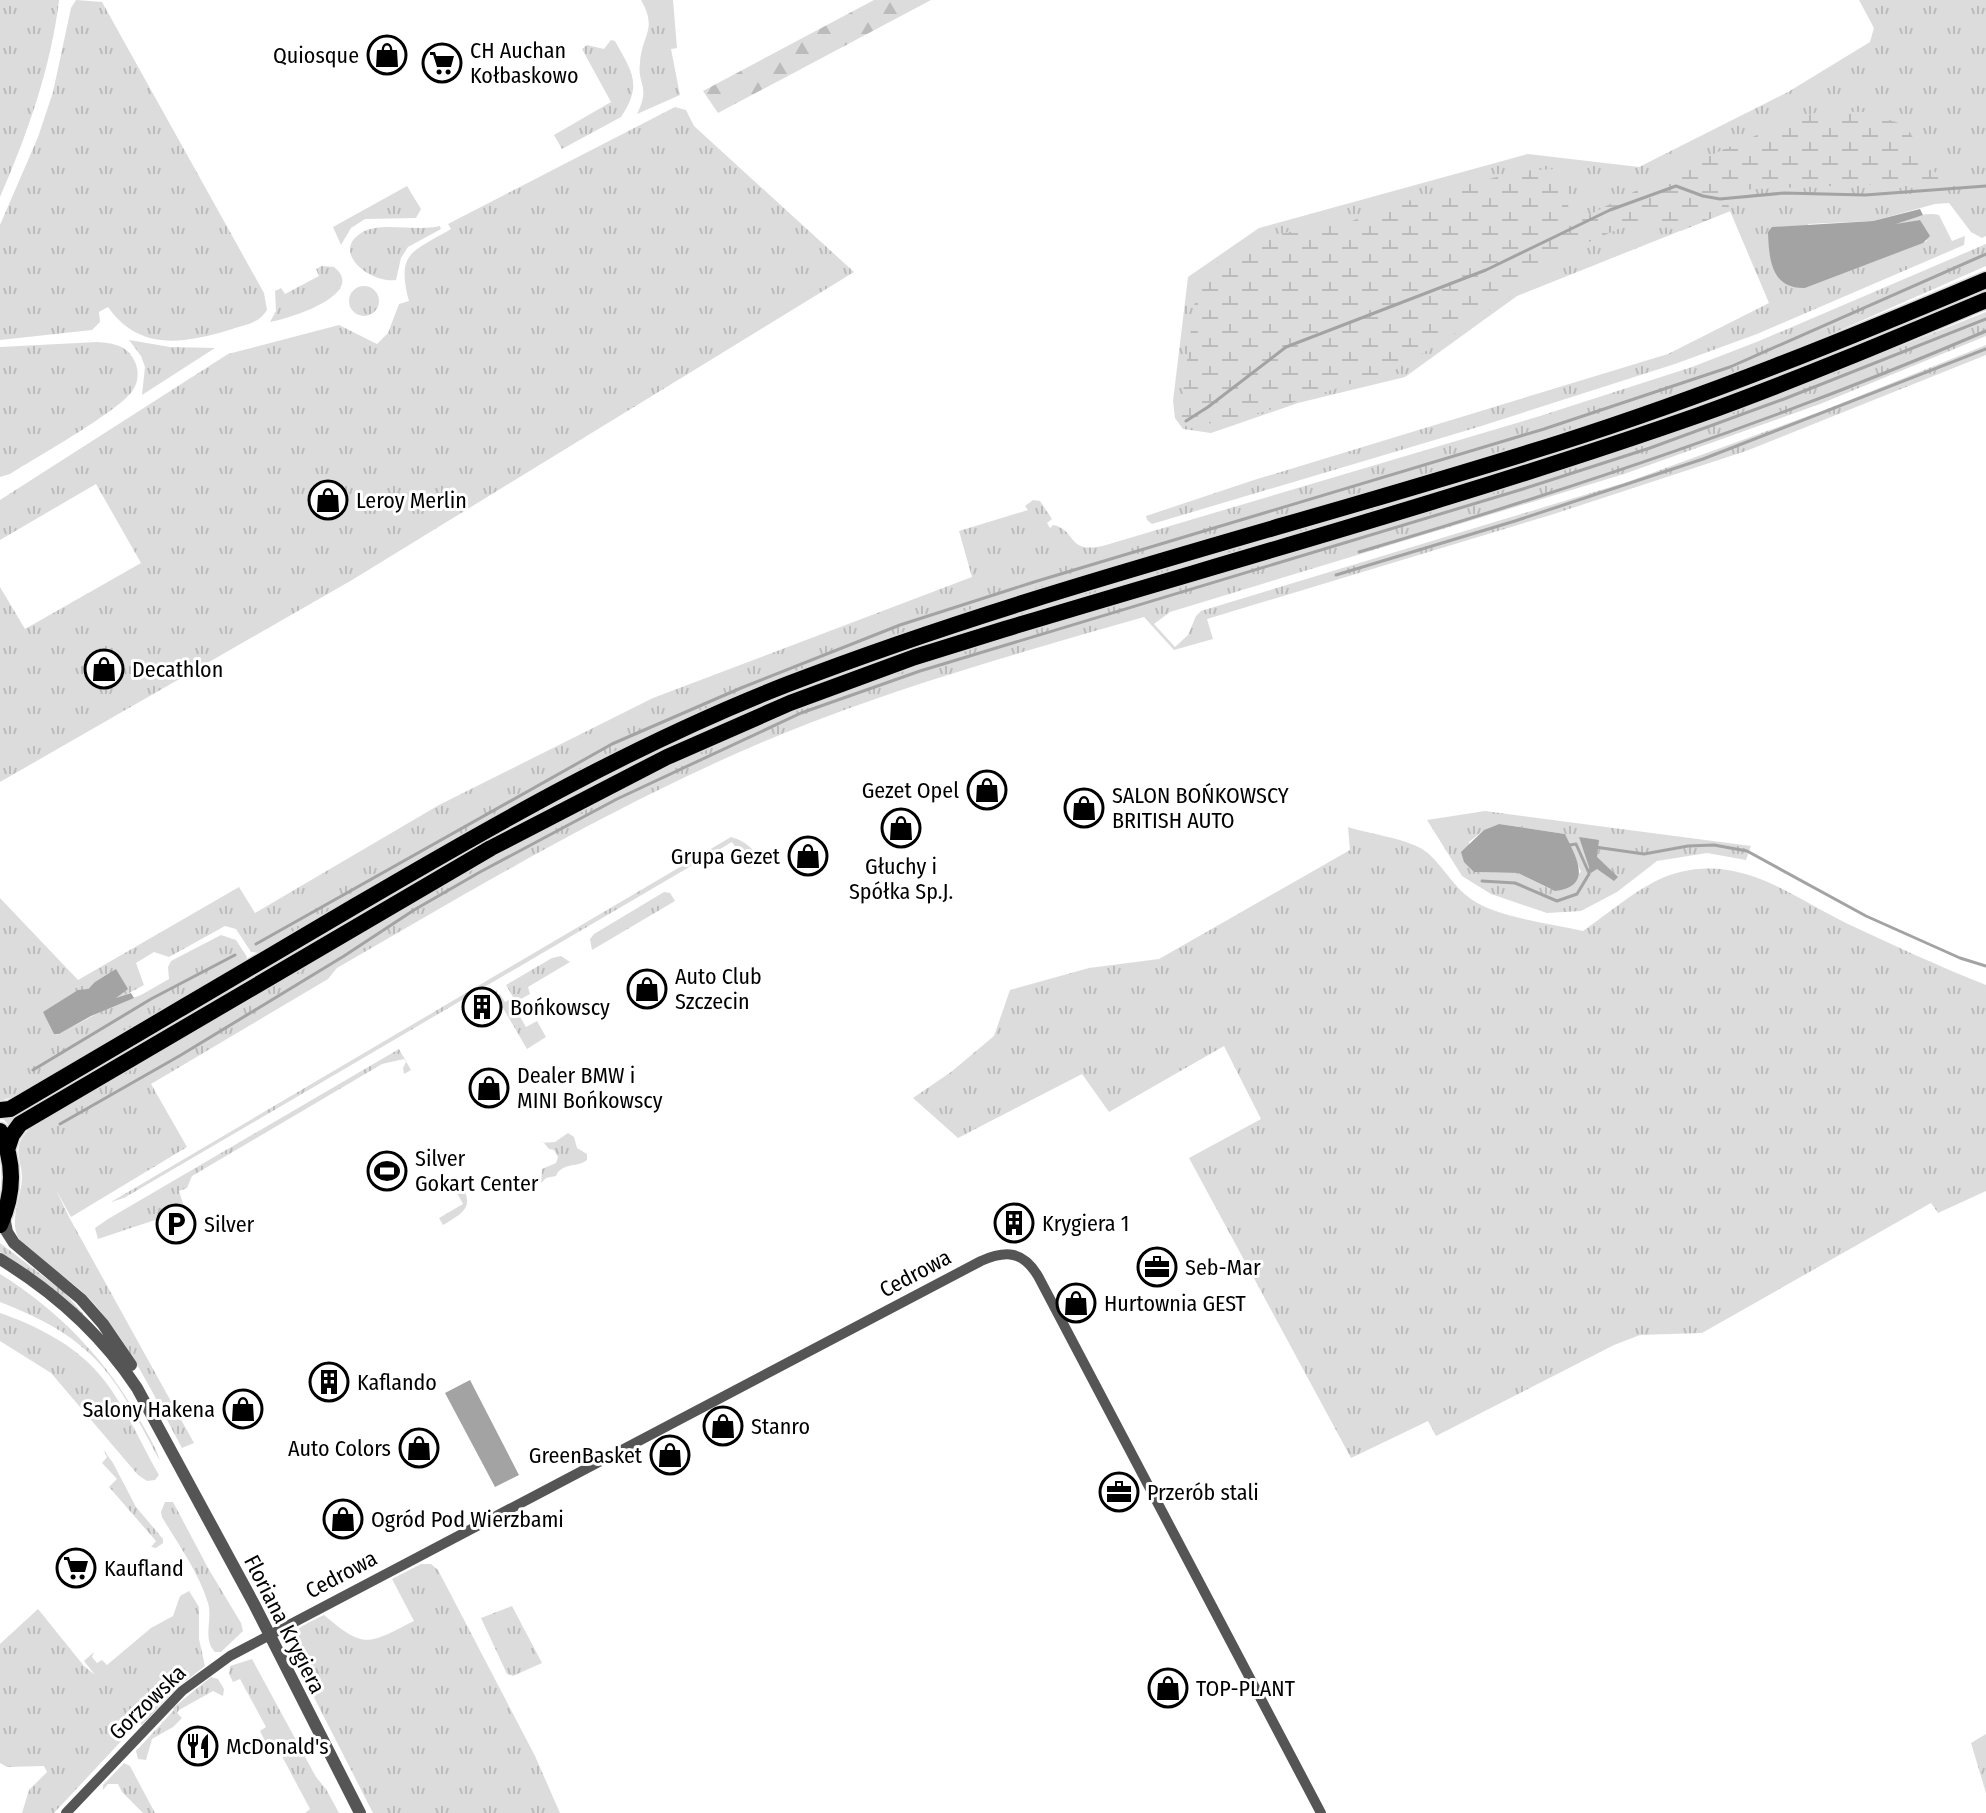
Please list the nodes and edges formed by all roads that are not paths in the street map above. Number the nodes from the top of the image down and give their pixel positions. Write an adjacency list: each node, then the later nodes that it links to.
1 (1986, 280): 3 (main road)
2 (1986, 300): 5 (main road)
3 (0, 1110)
4 (0, 1131): 5 (main road)
5 (7, 1150): 6 (main road)
6 (2, 1221): 8 (street, Floriana Krygiera)
7 (0, 1259): 8 (street, Floriana Krygiera)
8 (174, 1454): 9 (street, Floriana Krygiera)
9 (269, 1635): 10 (street, Gorzowska); 11 (street, Floriana Krygiera); 12 (street, Cedrowa)
10 (66, 1813)
11 (360, 1813)
12 (1321, 1813)

